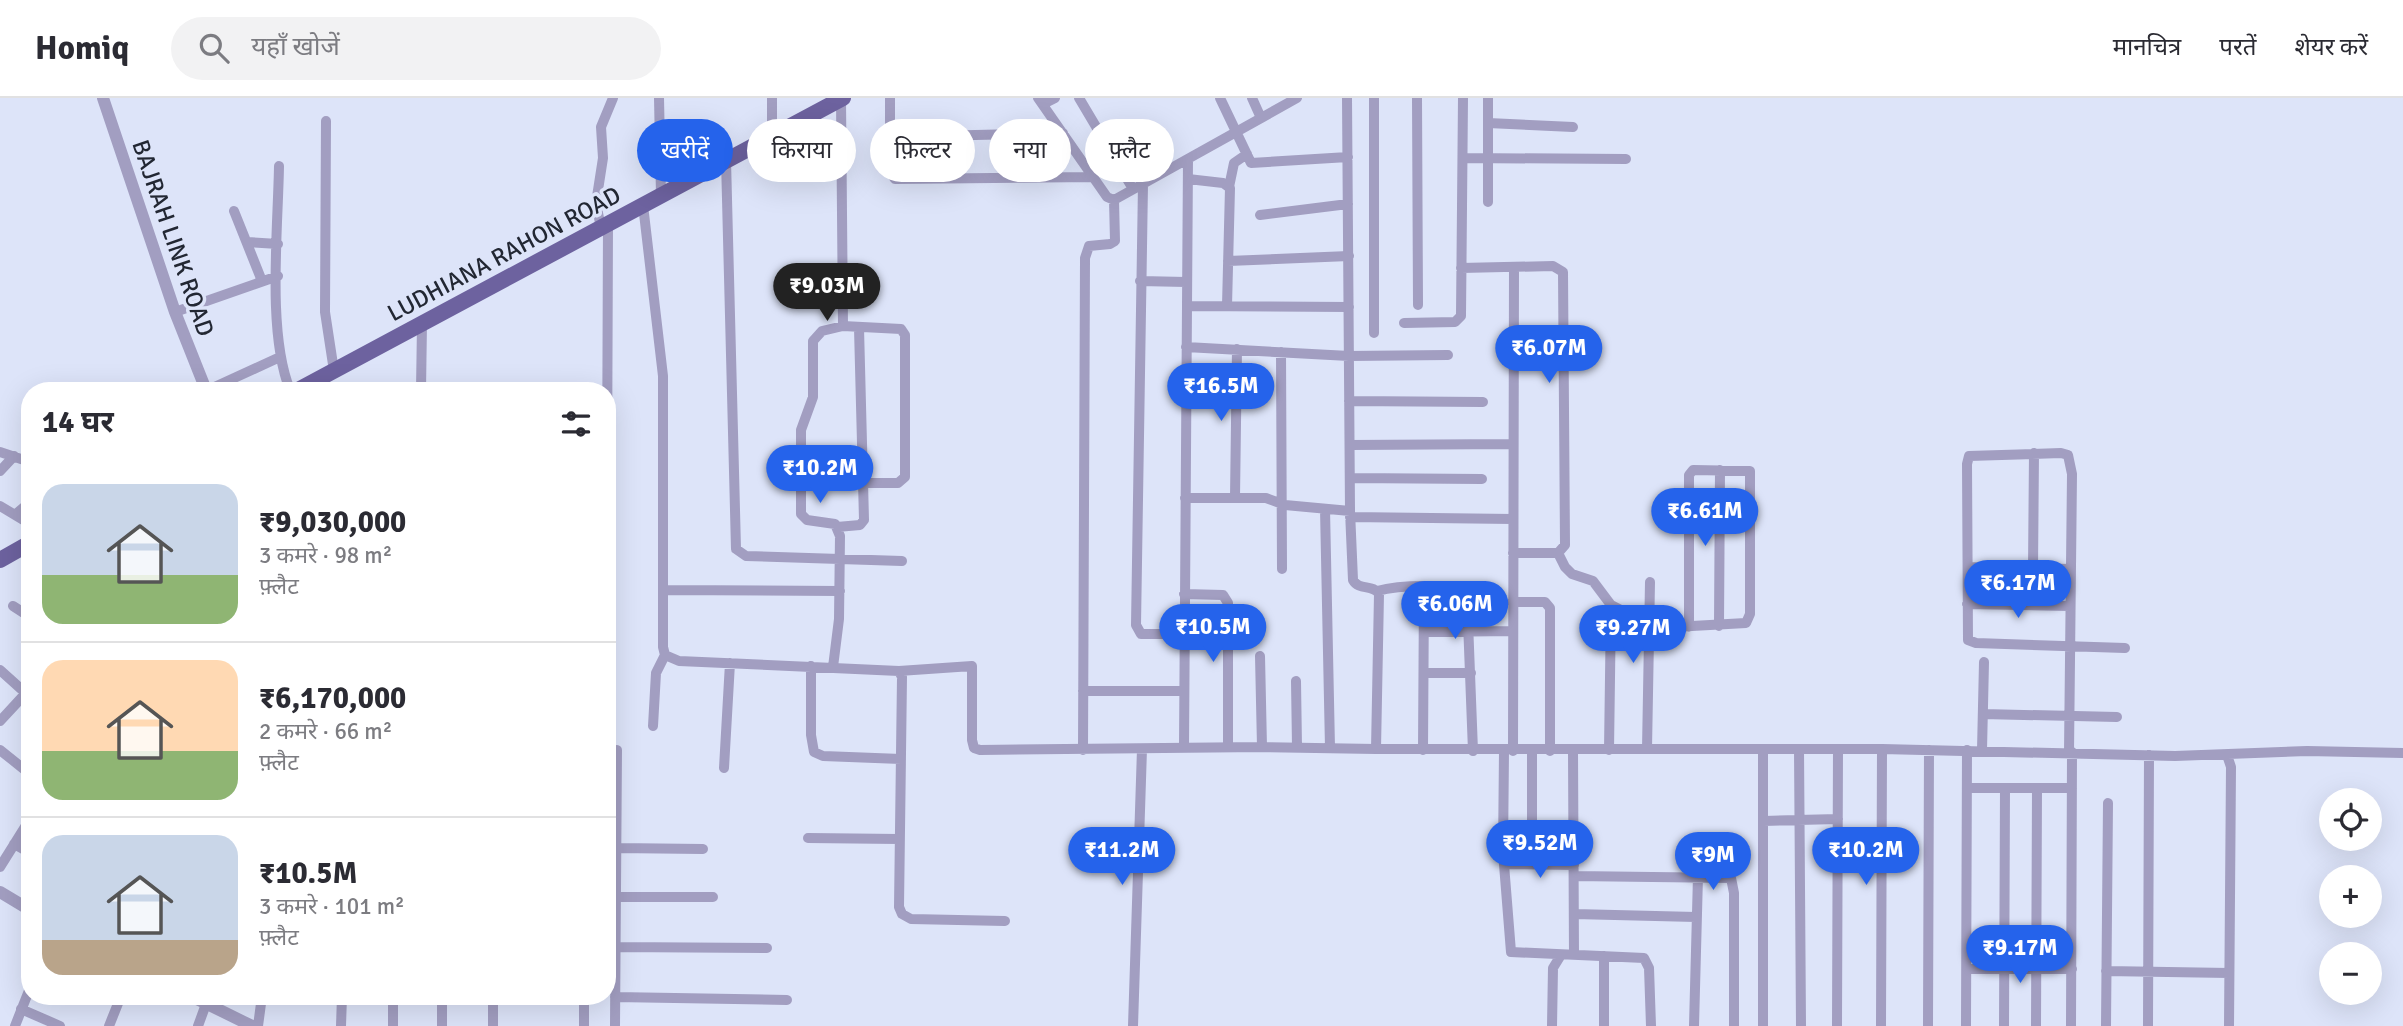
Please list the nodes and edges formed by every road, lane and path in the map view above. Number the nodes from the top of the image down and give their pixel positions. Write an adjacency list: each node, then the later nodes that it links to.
1 (103, 98): 67 (street, BAJRAH LINK ROAD)
2 (613, 98): 52 (street)
3 (659, 98): 45 (street)
4 (772, 98): 19 (street)
5 (890, 98): 21 (street)
6 (1055, 98): 17 (street)
7 (1079, 98): 44 (street)
8 (1220, 98): 26 (street)
9 (1252, 98): 18 (street)
10 (1297, 98): 18 (street)
11 (1348, 98): 29 (street)
12 (1374, 98): 72 (street)
13 (1417, 98): 63 (street)
14 (1463, 98): 30 (street)
15 (1488, 98): 24 (street)
16 (842, 99): 20 (main road, LUDHIANA RAHON ROAD); 70 (street)
17 (1040, 101): 22 (street)
18 (1261, 118): 26 (street)
19 (772, 119)
20 (804, 119)
21 (890, 119)
22 (1053, 119)
23 (326, 121): 79 (street)
24 (1488, 123): 25 (street); 32 (street)
25 (1573, 127)
26 (1238, 131): 28 (street); 31 (street)
27 (1071, 144): 34 (street)
28 (1247, 154): 29 (street); 43 (street)
29 (1348, 157): 48 (street)
30 (1463, 158): 32 (street); 58 (street)
31 (1188, 159): 38 (street); 42 (street)
32 (1488, 159): 33 (street); 47 (street)
33 (1626, 159)
34 (1085, 164)
35 (279, 166): 54 (street)
36 (1085, 177): 37 (street)
37 (975, 178)
38 (1188, 179): 43 (street); 62 (street)
39 (685, 182): 45 (main road, LUDHIANA RAHON ROAD)
40 (726, 182): 113 (street)
41 (1097, 182): 46 (street)
42 (1143, 184): 44 (street); 61 (street)
43 (1229, 187): 56 (street)
44 (1133, 189): 46 (street)
45 (661, 195): 49 (main road, LUDHIANA RAHON ROAD)
46 (1114, 201): 153 (street)
47 (1488, 202)
48 (1348, 204): 51 (street); 55 (street)
49 (643, 205): 52 (main road, LUDHIANA RAHON ROAD); 122 (street)
50 (234, 211): 53 (street)
51 (1260, 215)
52 (604, 226): 69 (main road, LUDHIANA RAHON ROAD); 85 (street)
53 (247, 242): 54 (street); 60 (street)
54 (278, 244): 59 (street)
55 (1349, 256): 56 (street); 66 (street)
56 (1228, 261): 65 (street)
57 (1514, 267): 58 (street); 88 (street); 112 (street)
58 (1461, 268): 68 (street)
59 (278, 276): 60 (street); 78 (street)
60 (262, 281): 67 (street)
61 (1140, 281): 62 (street); 138 (street)
62 (1186, 282): 64 (street)
63 (1418, 305)
64 (1186, 306): 65 (street); 73 (street)
65 (1227, 306): 66 (street)
66 (1349, 307): 77 (street)
67 (175, 313): 80 (street, BAJRAH LINK ROAD)
68 (1404, 323)
69 (422, 324): 79 (main road, LUDHIANA RAHON ROAD); 84 (street)
70 (843, 326): 71 (street); 109 (street)
71 (859, 328): 98 (street); 98 (street)
72 (1374, 333)
73 (1186, 347): 74 (street); 100 (street)
74 (1237, 349): 75 (street); 99 (street)
75 (1281, 352): 77 (street); 101 (street)
76 (1448, 355): 77 (street)
77 (1349, 356): 86 (street)
78 (280, 357): 81 (street); 82 (street)
79 (334, 371): 83 (main road, LUDHIANA RAHON ROAD)
80 (204, 382)
81 (225, 382)
82 (288, 382)
83 (313, 382)
84 (421, 382)
85 (606, 382)
86 (1349, 401): 87 (street); 89 (street)
87 (1483, 402)
88 (1513, 444): 89 (street); 108 (street)
89 (1350, 445): 96 (street)
90 (0, 452): 92 (street)
91 (2034, 453): 116 (street); 118 (street); 119 (street)
92 (14, 456): 93 (street); 95 (street)
93 (21, 459)
94 (1720, 470): 132 (street); 132 (street); 134 (street)
95 (0, 471)
96 (1350, 478): 97 (street); 106 (street)
97 (1482, 479)
98 (864, 483): 109 (street)
99 (1235, 497): 100 (street); 101 (street)
100 (1185, 498): 125 (street)
101 (1281, 504): 103 (street); 117 (street)
102 (0, 506): 105 (street)
103 (1325, 509): 106 (street); 165 (street)
104 (21, 510): 105 (street)
105 (16, 514): 107 (street)
106 (1350, 514): 108 (street); 124 (street)
107 (21, 518)
108 (1513, 519): 111 (street)
109 (837, 527): 113 (street)
110 (21, 548): 114 (main road)
111 (1513, 553): 112 (street); 126 (street)
112 (1558, 553): 128 (street)
113 (841, 558): 115 (street); 123 (street)
114 (0, 560)
115 (902, 561)
116 (1968, 568): 118 (street); 127 (street)
117 (1282, 569)
118 (2033, 569): 119 (street)
119 (2071, 569): 130 (street)
120 (1650, 582): 133 (street)
121 (1424, 587): 124 (street); 135 (street); 137 (street)
122 (663, 590): 123 (street); 141 (street)
123 (840, 591): 146 (street)
124 (1377, 591): 167 (street)
125 (1184, 594): 138 (street); 161 (street)
126 (1512, 601): 136 (street); 184 (street)
127 (1967, 604): 130 (street); 139 (street)
128 (1611, 605): 133 (street); 177 (street)
129 (13, 606): 131 (street)
130 (2070, 606): 139 (street)
131 (21, 611)
132 (1720, 626): 134 (street)
133 (1649, 627): 134 (street); 168 (street)
134 (1689, 627)
135 (1471, 631): 136 (street); 137 (street); 150 (street)
136 (1513, 631): 182 (street)
137 (1424, 632): 149 (street)
138 (1184, 634): 154 (street)
139 (2070, 646): 140 (street); 157 (street)
140 (2125, 649)
141 (665, 655): 144 (street); 160 (street)
142 (1260, 656): 162 (street)
143 (1984, 662): 156 (street)
144 (730, 663): 145 (street); 192 (street)
145 (811, 666): 146 (street); 190 (street)
146 (833, 667): 148 (street)
147 (0, 670): 152 (street)
148 (899, 671): 175 (street); 190 (street)
149 (1424, 673): 150 (street); 176 (street)
150 (1471, 673): 181 (street)
151 (1296, 681): 163 (street)
152 (21, 689)
153 (1083, 691): 154 (street); 175 (street)
154 (1183, 691): 164 (street)
155 (21, 702): 159 (street)
156 (1983, 715): 157 (street); 180 (street)
157 (2069, 716): 158 (street); 186 (street)
158 (2118, 717)
159 (0, 721)
160 (653, 726)
161 (1228, 747): 162 (street); 164 (street)
162 (1262, 747): 163 (street)
163 (1297, 747): 165 (street)
164 (1184, 748): 166 (street)
165 (1330, 748): 167 (street)
166 (1142, 749): 175 (street); 258 (street)
167 (1376, 749): 176 (street)
168 (1647, 749): 169 (street); 177 (street)
169 (1763, 749): 170 (street); 200 (street)
170 (1799, 749): 171 (street); 199 (street)
171 (1838, 749): 172 (street); 198 (street)
172 (1882, 749): 178 (street); 267 (street)
173 (0, 750): 191 (street)
174 (617, 750): 206 (street)
175 (1083, 750)
176 (1423, 750): 181 (street)
177 (1609, 750): 185 (street)
178 (1929, 750): 179 (street); 268 (street)
179 (1967, 750): 180 (street); 193 (street)
180 (1982, 750): 186 (street)
181 (1473, 751): 182 (street)
182 (1508, 751): 183 (street); 208 (street)
183 (1532, 751): 184 (street); 209 (street)
184 (1550, 751): 185 (street)
185 (1573, 751): 211 (street)
186 (2070, 752): 188 (street); 196 (street)
187 (2403, 753): 189 (street)
188 (2149, 755): 189 (street); 230 (street)
189 (2227, 755): 231 (street)
190 (901, 759): 203 (street)
191 (21, 767)
192 (724, 768)
193 (1968, 788): 194 (street); 225 (street)
194 (2005, 788): 195 (street); 226 (street)
195 (2037, 788): 196 (street); 227 (street)
196 (2072, 788): 228 (street)
197 (2108, 803): 229 (street)
198 (1838, 819): 199 (street); 266 (street)
199 (1800, 820): 200 (street); 265 (street)
200 (1764, 821): 264 (street)
201 (21, 833): 204 (street)
202 (807, 838): 203 (street)
203 (899, 839): 219 (street)
204 (14, 844): 205 (street); 210 (street)
205 (21, 848)
206 (616, 848): 207 (street); 214 (street)
207 (703, 849)
208 (1506, 864): 209 (street); 222 (street)
209 (1532, 864): 211 (street)
210 (0, 867)
211 (1574, 870): 212 (street); 217 (street)
212 (1698, 876): 218 (street); 263 (street)
213 (0, 892): 216 (street)
214 (616, 897): 215 (street); 220 (street)
215 (713, 897)
216 (21, 905)
217 (1574, 914): 218 (street); 223 (street)
218 (1696, 917): 262 (street)
219 (1005, 921)
220 (616, 947): 221 (street)
221 (767, 948)
222 (1561, 955): 223 (street); 259 (street)
223 (1574, 955): 224 (street)
224 (1604, 956): 260 (street); 261 (street)
225 (1967, 969): 226 (street); 269 (street)
226 (2004, 969): 227 (street); 270 (street)
227 (2035, 969): 228 (street); 271 (street)
228 (2072, 969): 272 (street)
229 (2106, 971): 230 (street); 273 (street)
230 (2148, 971): 231 (street); 274 (street)
231 (2230, 972): 275 (street)
232 (616, 997): 233 (street)
233 (788, 1000)
234 (23, 1005): 245 (street)
235 (117, 1005): 248 (street)
236 (206, 1005): 249 (street)
237 (208, 1005): 250 (street)
238 (261, 1005): 251 (street)
239 (342, 1005): 252 (street)
240 (393, 1005): 253 (street)
241 (442, 1005): 254 (street)
242 (493, 1005): 255 (street)
243 (584, 1005): 256 (street)
244 (615, 1005): 257 (street)
245 (21, 1009): 246 (street); 247 (street)
246 (15, 1026)
247 (60, 1026)
248 (109, 1026)
249 (198, 1026)
250 (252, 1026)
251 (258, 1026)
252 (341, 1026)
253 (393, 1026)
254 (442, 1026)
255 (493, 1026)
256 (584, 1026)
257 (615, 1026)
258 (1133, 1026)
259 (1552, 1026)
260 (1604, 1026)
261 (1651, 1026)
262 (1693, 1026)
263 (1734, 1026)
264 (1763, 1026)
265 (1801, 1026)
266 (1837, 1026)
267 (1881, 1026)
268 (1928, 1026)
269 (1966, 1026)
270 (2004, 1026)
271 (2036, 1026)
272 (2071, 1026)
273 (2106, 1026)
274 (2148, 1026)
275 (2229, 1026)

